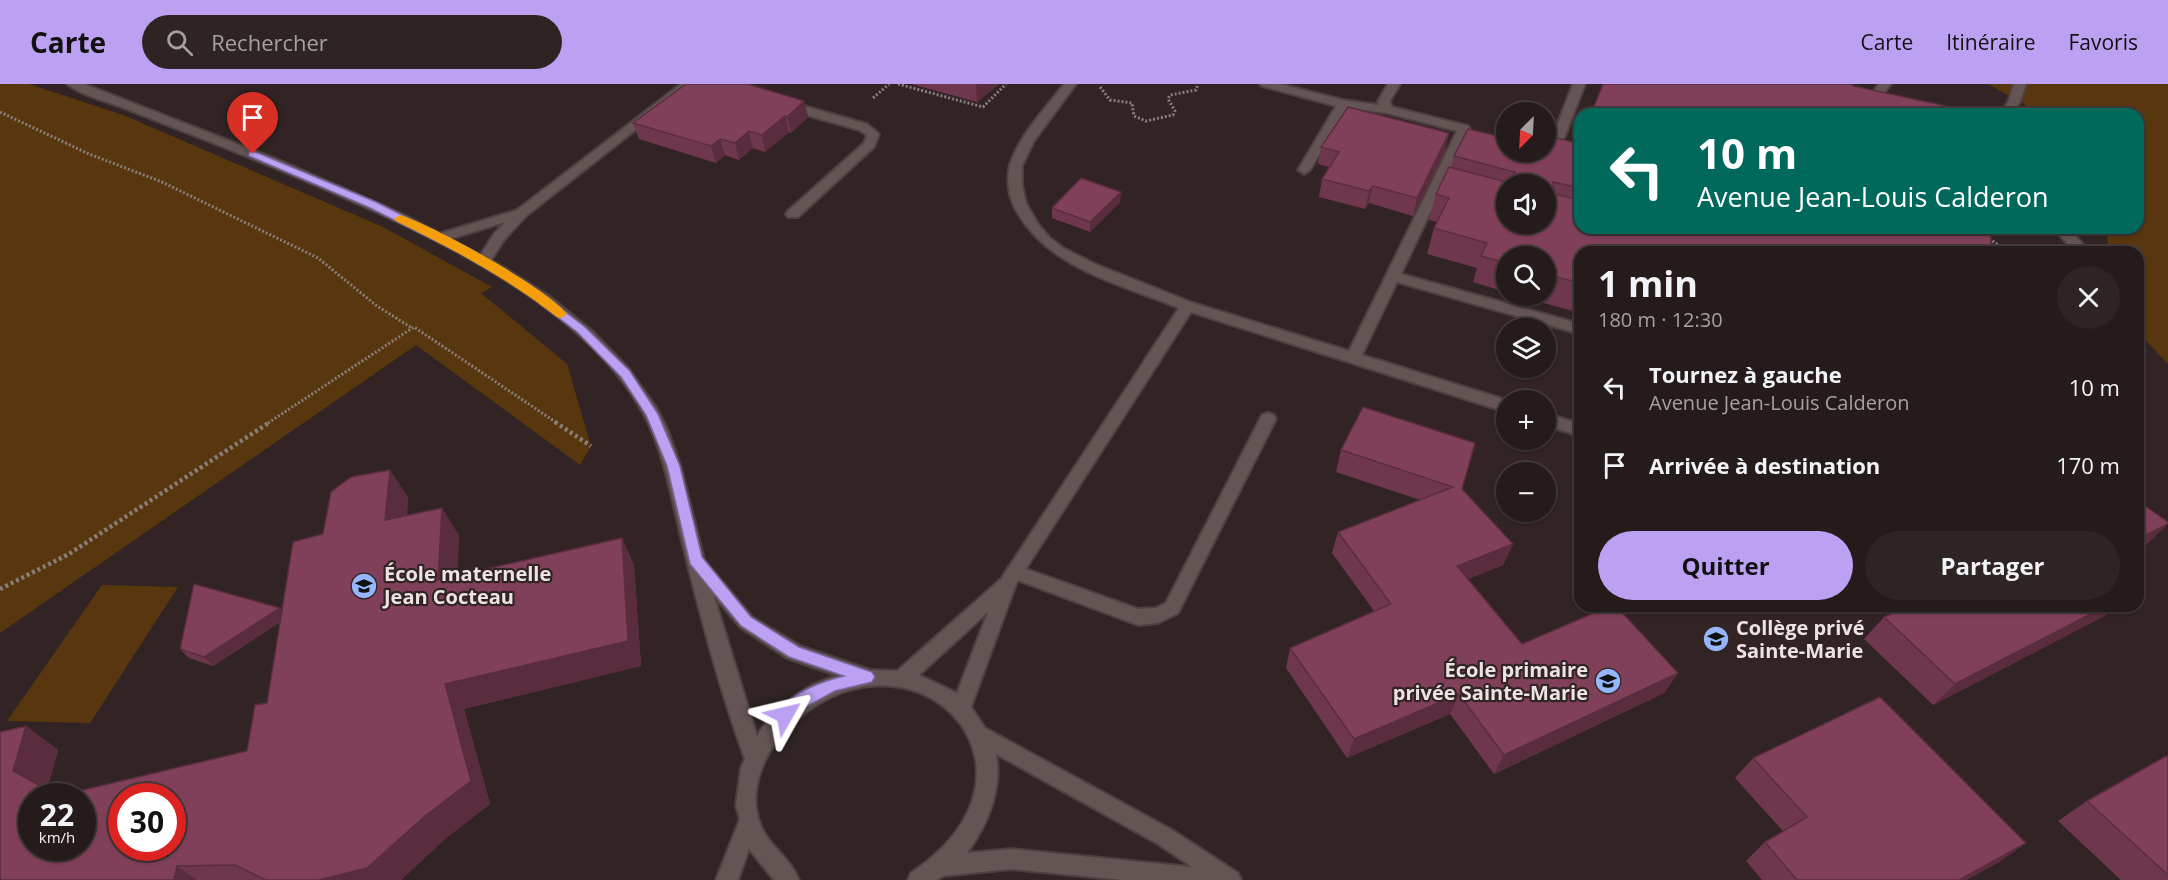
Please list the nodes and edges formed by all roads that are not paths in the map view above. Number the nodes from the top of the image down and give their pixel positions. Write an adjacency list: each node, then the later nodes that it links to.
1 (73, 84): 19 (street)
2 (688, 84): 16 (street)
3 (1070, 84): 23 (street)
4 (1266, 84): 11 (street)
5 (1394, 84): 13 (street)
6 (1580, 84): 14 (street)
7 (1885, 84): 9 (street)
8 (2020, 84): 12 (street)
9 (1851, 101)
10 (776, 102): 17 (street)
11 (1342, 104): 13 (street); 15 (street)
12 (2010, 108)
13 (1387, 109): 22 (street)
14 (1556, 140)
15 (1304, 170)
16 (521, 213): 19 (street); 21 (street)
17 (793, 214)
18 (2066, 234): 20 (street)
19 (440, 238): 21 (street)
20 (2077, 246)
21 (483, 262): 30 (street)
22 (1393, 276): 24 (street); 25 (street)
23 (1188, 306): 25 (street); 31 (street)
24 (1574, 327)
25 (1353, 358): 26 (street)
26 (1496, 403)
27 (1268, 419): 31 (street)
28 (1556, 422): 29 (street)
29 (1574, 428)
30 (695, 560): 32 (street); 36 (street)
31 (1011, 577): 33 (street); 34 (street)
32 (867, 677): 33 (street); 36 (street)
33 (903, 678): 34 (street)
34 (962, 708): 35 (street)
35 (980, 735): 38 (street); 43 (street)
36 (754, 757): 37 (street)
37 (748, 824): 39 (street); 40 (street)
38 (941, 867): 41 (street); 42 (street)
39 (727, 880)
40 (788, 880)
41 (919, 880)
42 (1212, 880)
43 (1230, 880)

